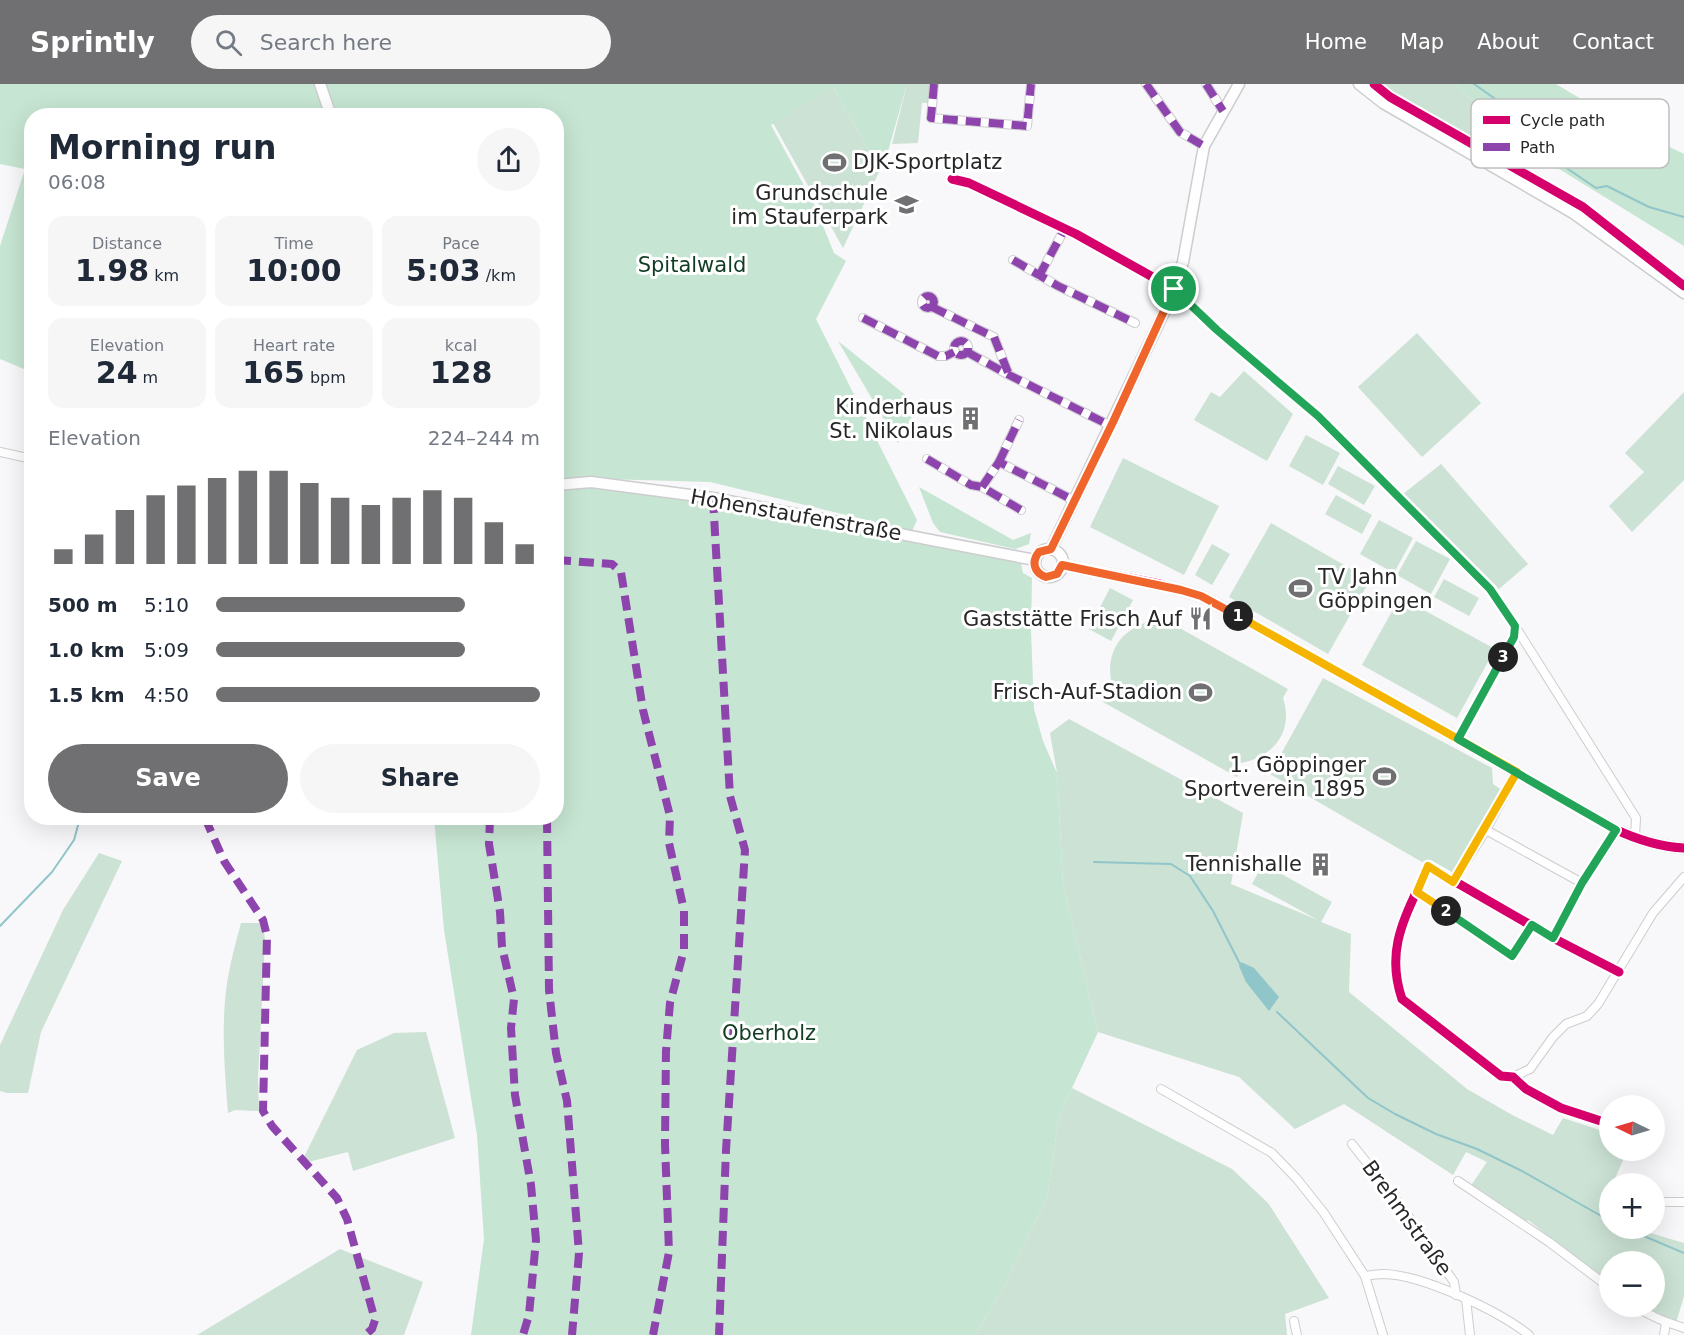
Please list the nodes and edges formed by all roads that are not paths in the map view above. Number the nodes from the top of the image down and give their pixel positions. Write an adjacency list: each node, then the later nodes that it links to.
1 (320, 84): 8 (main road)
2 (934, 84): 3 (street)
3 (1031, 84)
4 (1146, 84): 10 (street)
5 (1206, 84): 9 (street)
6 (1239, 84): 9 (main road)
7 (1359, 84): 11 (main road)
8 (328, 108)
9 (1223, 111): 10 (main road)
10 (1204, 146): 17 (main road)
11 (1471, 154)
12 (1495, 168): 18 (main road)
13 (952, 179): 14 (street)
14 (1064, 230): 16 (street); 17 (street)
15 (1012, 260): 16 (street)
16 (1040, 276): 21 (street)
17 (1174, 289): 26 (main road); 38 (street)
18 (1684, 293)
19 (932, 307): 24 (street)
20 (862, 318): 22 (street)
21 (1135, 323)
22 (954, 352): 23 (street); 23 (street)
23 (967, 352): 24 (street)
24 (1009, 375): 26 (street)
25 (1019, 420): 30 (street)
26 (1111, 426): 33 (main road)
27 (0, 452): 28 (street)
28 (24, 457)
29 (927, 459): 32 (street)
30 (999, 462): 32 (street); 33 (street)
31 (564, 484): 36 (main road, Hohenstaufenstraße)
32 (982, 487): 34 (street)
33 (1073, 500): 35 (main road)
34 (1021, 510)
35 (1051, 549): 36 (main road); 37 (main road)
36 (1035, 560): 37 (main road)
37 (1062, 565): 39 (main road)
38 (1515, 626): 39 (street); 43 (street)
39 (1458, 739): 40 (main road)
40 (1517, 772): 41 (street); 42 (main road)
41 (1485, 830): 46 (street); 47 (street)
42 (1616, 830): 43 (main road); 47 (street)
43 (1635, 837): 44 (main road)
44 (1684, 848)
45 (1684, 877): 51 (street)
46 (1453, 882): 48 (street); 49 (street)
47 (1582, 883): 50 (street)
48 (1417, 892): 49 (street); 52 (street)
49 (1532, 925): 50 (street)
50 (1553, 938): 51 (street)
51 (1619, 972): 52 (street)
52 (1513, 1077): 54 (street)
53 (1161, 1089): 59 (street)
54 (1599, 1120)
55 (1352, 1144): 61 (street, Brehmstraße)
56 (1458, 1181): 60 (street)
57 (1665, 1202): 58 (street)
58 (1684, 1202)
59 (1365, 1276): 61 (street); 68 (street)
60 (1599, 1280)
61 (1456, 1295): 62 (street)
62 (1466, 1299): 69 (street); 70 (street)
63 (1653, 1317): 65 (street)
64 (1294, 1321): 67 (street)
65 (1666, 1323): 66 (street); 71 (street)
66 (1684, 1328)
67 (1297, 1335)
68 (1383, 1335)
69 (1470, 1335)
70 (1529, 1335)
71 (1664, 1335)

